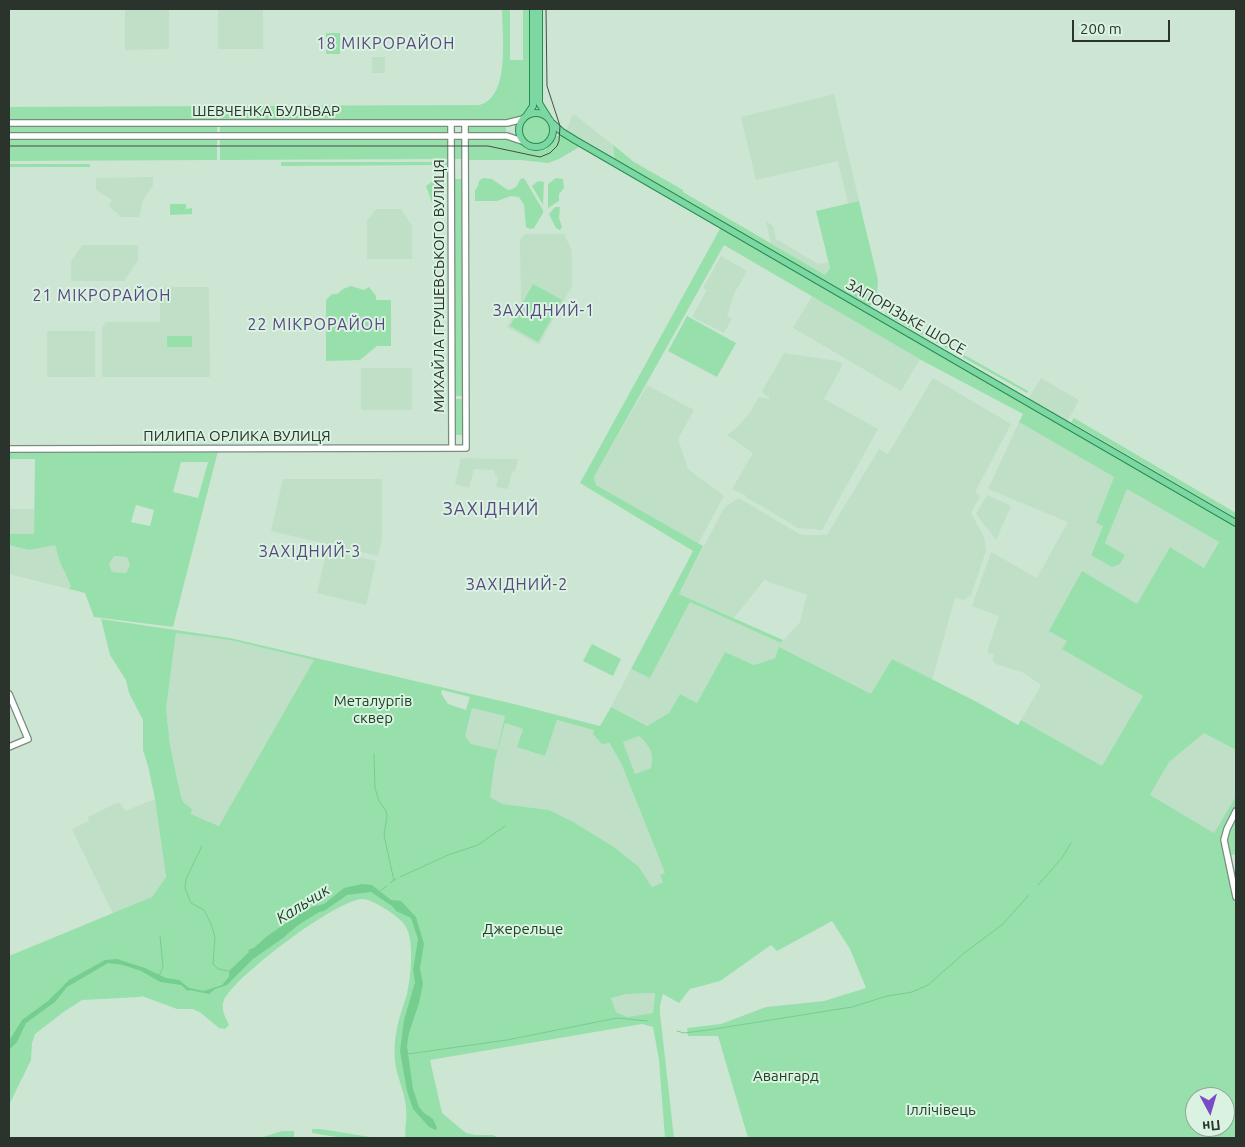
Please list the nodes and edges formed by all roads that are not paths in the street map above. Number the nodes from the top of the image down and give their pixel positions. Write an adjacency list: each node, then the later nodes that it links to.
1 (533, 9): 3 (main road)
2 (539, 9): 4 (main road)
3 (525, 117): 4 (main road); 7 (street, ШЕВЧЕНКА БУЛЬВАР); 15 (main road)
4 (550, 121): 9 (main road, ЗАПОРІЗЬКЕ ШОСЕ); 14 (main road)
5 (219, 123): 6 (street, ШЕВЧЕНКА БУЛЬВАР); 8 (street, ШЕВЧЕНКА БУЛЬВАР); 11 (street)
6 (451, 123): 7 (street, ШЕВЧЕНКА БУЛЬВАР); 12 (street, МИХАЙЛА ГРУШЕВСЬКОГО ВУЛИЦЯ)
7 (465, 123): 13 (street, МИХАЙЛА ГРУШЕВСЬКОГО ВУЛИЦЯ)
8 (9, 124)
9 (562, 132): 14 (main road); 21 (main road, ЗАПОРІЗЬКЕ ШОСЕ)
10 (9, 136): 11 (street, ШЕВЧЕНКА БУЛЬВАР)
11 (219, 136): 12 (street, ШЕВЧЕНКА БУЛЬВАР)
12 (451, 136): 13 (street, ШЕВЧЕНКА БУЛЬВАР); 16 (street, МИХАЙЛА ГРУШЕВСЬКОГО ВУЛИЦЯ)
13 (465, 136): 15 (street, ШЕВЧЕНКА БУЛЬВАР); 17 (street, МИХАЙЛА ГРУШЕВСЬКОГО ВУЛИЦЯ)
14 (552, 138): 15 (main road)
15 (522, 141)
16 (452, 397): 17 (street); 18 (street, МИХАЙЛА ГРУШЕВСЬКОГО ВУЛИЦЯ)
17 (466, 397): 19 (street, МИХАЙЛА ГРУШЕВСЬКОГО ВУЛИЦЯ)
18 (452, 448): 19 (street, ПИЛИПА ОРЛИКА ВУЛИЦЯ); 20 (street, ПИЛИПА ОРЛИКА ВУЛИЦЯ)
19 (466, 448)
20 (9, 449)
21 (1236, 523)
22 (9, 694): 23 (street)
23 (9, 747)
24 (1236, 811): 25 (street)
25 (1236, 897)

